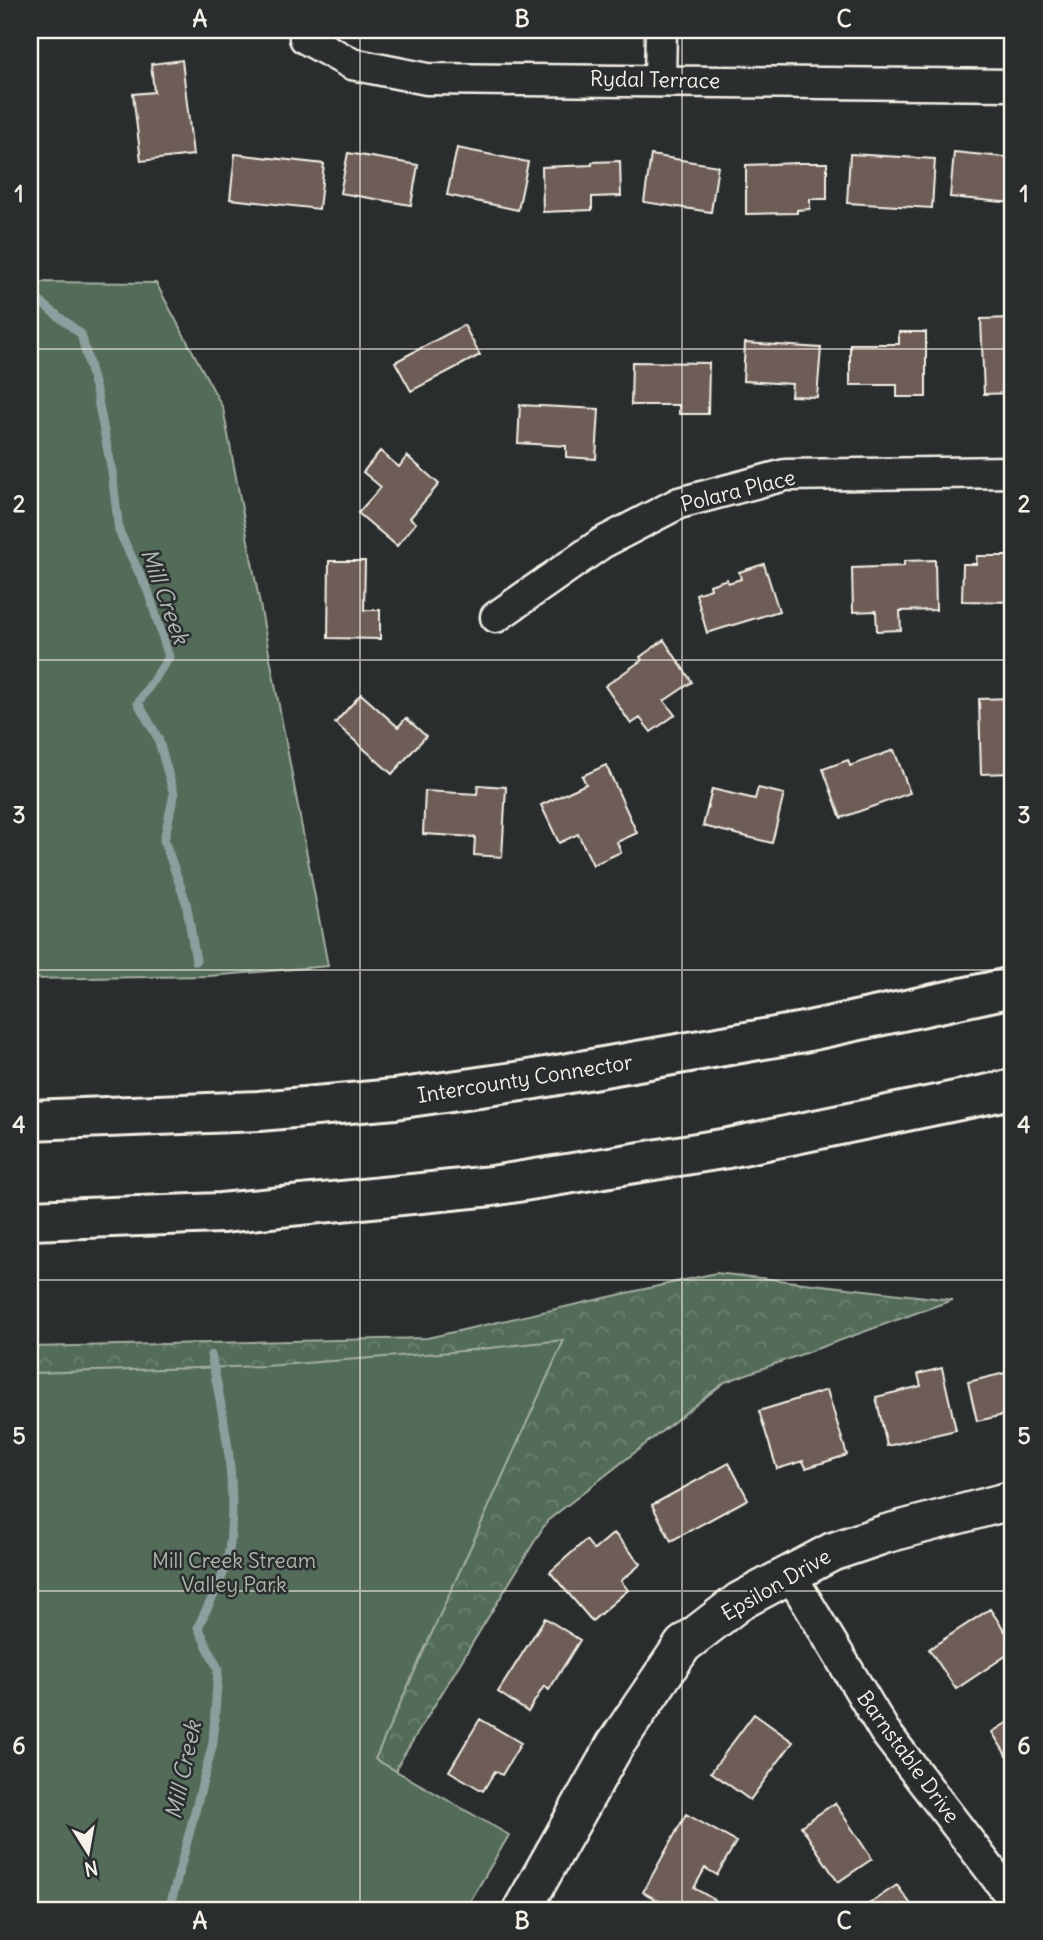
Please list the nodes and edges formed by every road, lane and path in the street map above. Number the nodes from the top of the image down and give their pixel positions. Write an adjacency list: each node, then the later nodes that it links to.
1 (661, 30): 3 (street)
2 (306, 38): 3 (street, Rydal Terrace)
3 (660, 80): 4 (street, Rydal Terrace)
4 (1013, 85)
5 (1013, 472): 6 (street, Polara Place)
6 (496, 617)
7 (1013, 987): 9 (highway, Intercounty Connector)
8 (1013, 1090): 10 (highway)
9 (30, 1120)
10 (30, 1220)
11 (1013, 1500): 12 (street, Epsilon Drive)
12 (790, 1574): 13 (street, Barnstable Drive); 14 (street, Epsilon Drive)
13 (1013, 1899)
14 (522, 1910)

